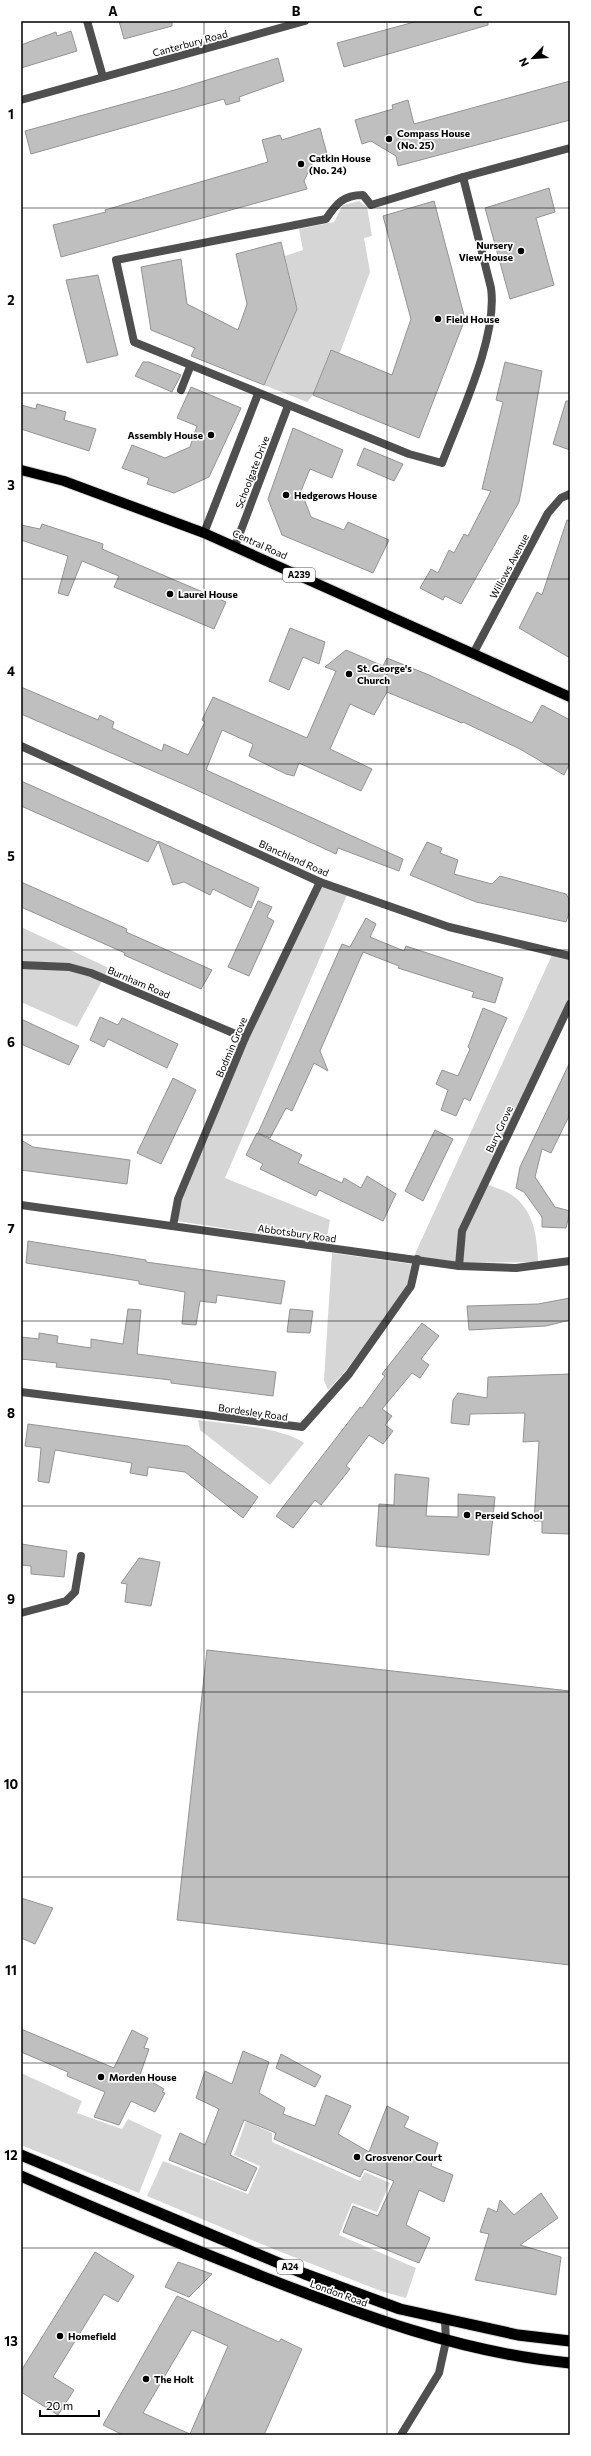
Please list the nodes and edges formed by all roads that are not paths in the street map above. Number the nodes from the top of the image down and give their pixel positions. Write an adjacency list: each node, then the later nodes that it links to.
1 (87, 21): 3 (street)
2 (302, 21): 3 (street, Canterbury Road)
3 (103, 77): 4 (street, Canterbury Road)
4 (21, 100)
5 (570, 148): 6 (street)
6 (463, 177): 7 (street); 10 (street)
7 (190, 367): 8 (street); 9 (street)
8 (181, 390)
9 (258, 394): 10 (street); 13 (street)
10 (288, 406): 14 (street, Schoolgate Drive)
11 (21, 470): 13 (main road, Central Road / A239)
12 (570, 494): 15 (street, Willows Avenue)
13 (204, 533): 14 (main road, Central Road / A239)
14 (234, 546): 15 (main road, Central Road / A239)
15 (473, 654): 16 (main road, Central Road / A239)
16 (570, 697)
17 (21, 746): 18 (street, Blanchland Road)
18 (320, 882): 19 (street, Blanchland Road); 22 (street, Bodmin Grove)
19 (570, 956)
20 (21, 965): 22 (street, Burnham Road)
21 (570, 1004): 27 (street, Bury Grove)
22 (245, 1038): 24 (street, Bodmin Grove)
23 (21, 1205): 24 (street, Abbotsbury Road)
24 (173, 1226): 25 (street, Abbotsbury Road)
25 (416, 1259): 27 (street, Abbotsbury Road); 28 (street, Bordesley Road)
26 (570, 1261): 27 (street, Abbotsbury Road)
27 (459, 1266)
28 (21, 1392)
29 (81, 1556): 30 (street)
30 (21, 1613)
31 (21, 2155): 33 (highway, London Road / A24)
32 (21, 2176): 34 (highway, London Road / A24)
33 (445, 2320): 34 (street); 35 (highway, London Road / A24)
34 (446, 2341): 36 (highway, London Road / A24); 37 (street)
35 (570, 2341)
36 (570, 2363)
37 (401, 2435)

